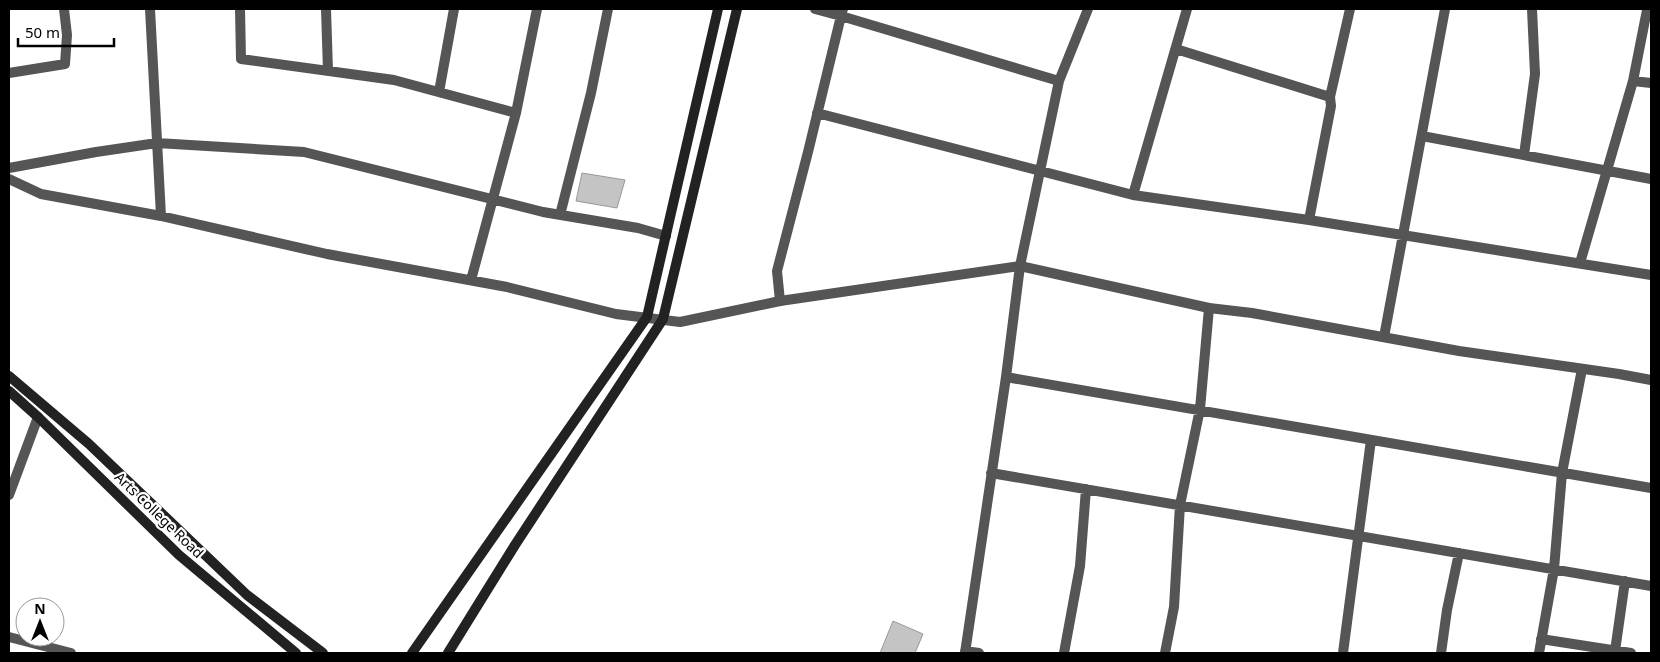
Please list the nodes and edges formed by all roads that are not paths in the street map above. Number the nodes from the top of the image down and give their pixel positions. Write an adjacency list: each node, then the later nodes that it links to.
1 (64, 9): 20 (street)
2 (150, 9): 29 (street)
3 (240, 9): 19 (street)
4 (326, 9): 19 (street)
5 (454, 9): 24 (street)
6 (537, 9): 26 (street)
7 (608, 9): 38 (street)
8 (718, 9): 42 (main road)
9 (737, 9): 50 (main road)
10 (815, 9): 17 (street)
11 (1088, 9): 21 (street)
12 (1187, 9): 18 (street)
13 (1350, 9): 25 (street)
14 (1445, 9): 28 (street)
15 (1532, 9): 30 (street)
16 (1647, 10): 22 (street)
17 (842, 12): 21 (street); 27 (street)
18 (1176, 49): 25 (street); 36 (street)
19 (328, 71): 24 (street)
20 (9, 73)
21 (1059, 81): 32 (street)
22 (1633, 81): 23 (street); 33 (street)
23 (1651, 84)
24 (439, 92): 26 (street)
25 (1330, 97): 40 (street)
26 (516, 113): 37 (street)
27 (817, 113): 32 (street); 47 (street)
28 (1422, 136): 30 (street); 41 (street)
29 (157, 143): 31 (street); 37 (street); 39 (street)
30 (1524, 155): 33 (street)
31 (9, 168)
32 (1040, 171): 36 (street); 44 (street)
33 (1606, 171): 35 (street); 43 (street)
34 (9, 179): 39 (street)
35 (1651, 179)
36 (1133, 196): 40 (street)
37 (492, 199): 38 (street); 46 (street)
38 (560, 215): 42 (street)
39 (161, 216): 46 (street)
40 (1309, 220): 41 (street)
41 (1404, 235): 43 (street); 51 (street)
42 (666, 236): 49 (main road)
43 (1580, 263): 45 (street)
44 (1020, 266): 47 (street); 48 (street); 54 (street)
45 (1651, 275)
46 (470, 280): 49 (street)
47 (780, 301): 50 (street)
48 (1209, 308): 51 (street); 57 (street)
49 (647, 317): 50 (street); 78 (main road)
50 (663, 319): 79 (main road)
51 (1383, 337): 52 (street)
52 (1582, 368): 55 (street); 60 (street)
53 (9, 376): 77 (main road)
54 (1006, 377): 57 (street); 61 (street)
55 (1651, 380)
56 (9, 391): 58 (main road, Arts College Road)
57 (1199, 410): 59 (street); 65 (street)
58 (38, 417): 64 (street); 76 (main road, Arts College Road)
59 (1371, 440): 60 (street); 66 (street)
60 (1562, 472): 62 (street); 68 (street)
61 (991, 473): 63 (street); 74 (street)
62 (1651, 488)
63 (1086, 489): 65 (street); 81 (street)
64 (9, 495)
65 (1180, 506): 66 (street); 82 (street)
66 (1358, 536): 67 (street); 83 (street)
67 (1459, 553): 68 (street); 84 (street)
68 (1554, 569): 69 (street); 72 (street)
69 (1625, 581): 70 (street); 73 (street)
70 (1651, 586)
71 (9, 637): 75 (street)
72 (1541, 639): 73 (street); 85 (street)
73 (1615, 651): 86 (street)
74 (965, 652): 80 (street)
75 (71, 653)
76 (296, 653)
77 (323, 653)
78 (412, 653)
79 (448, 653)
80 (979, 653)
81 (1064, 653)
82 (1165, 653)
83 (1343, 653)
84 (1441, 653)
85 (1539, 653)
86 (1631, 653)

